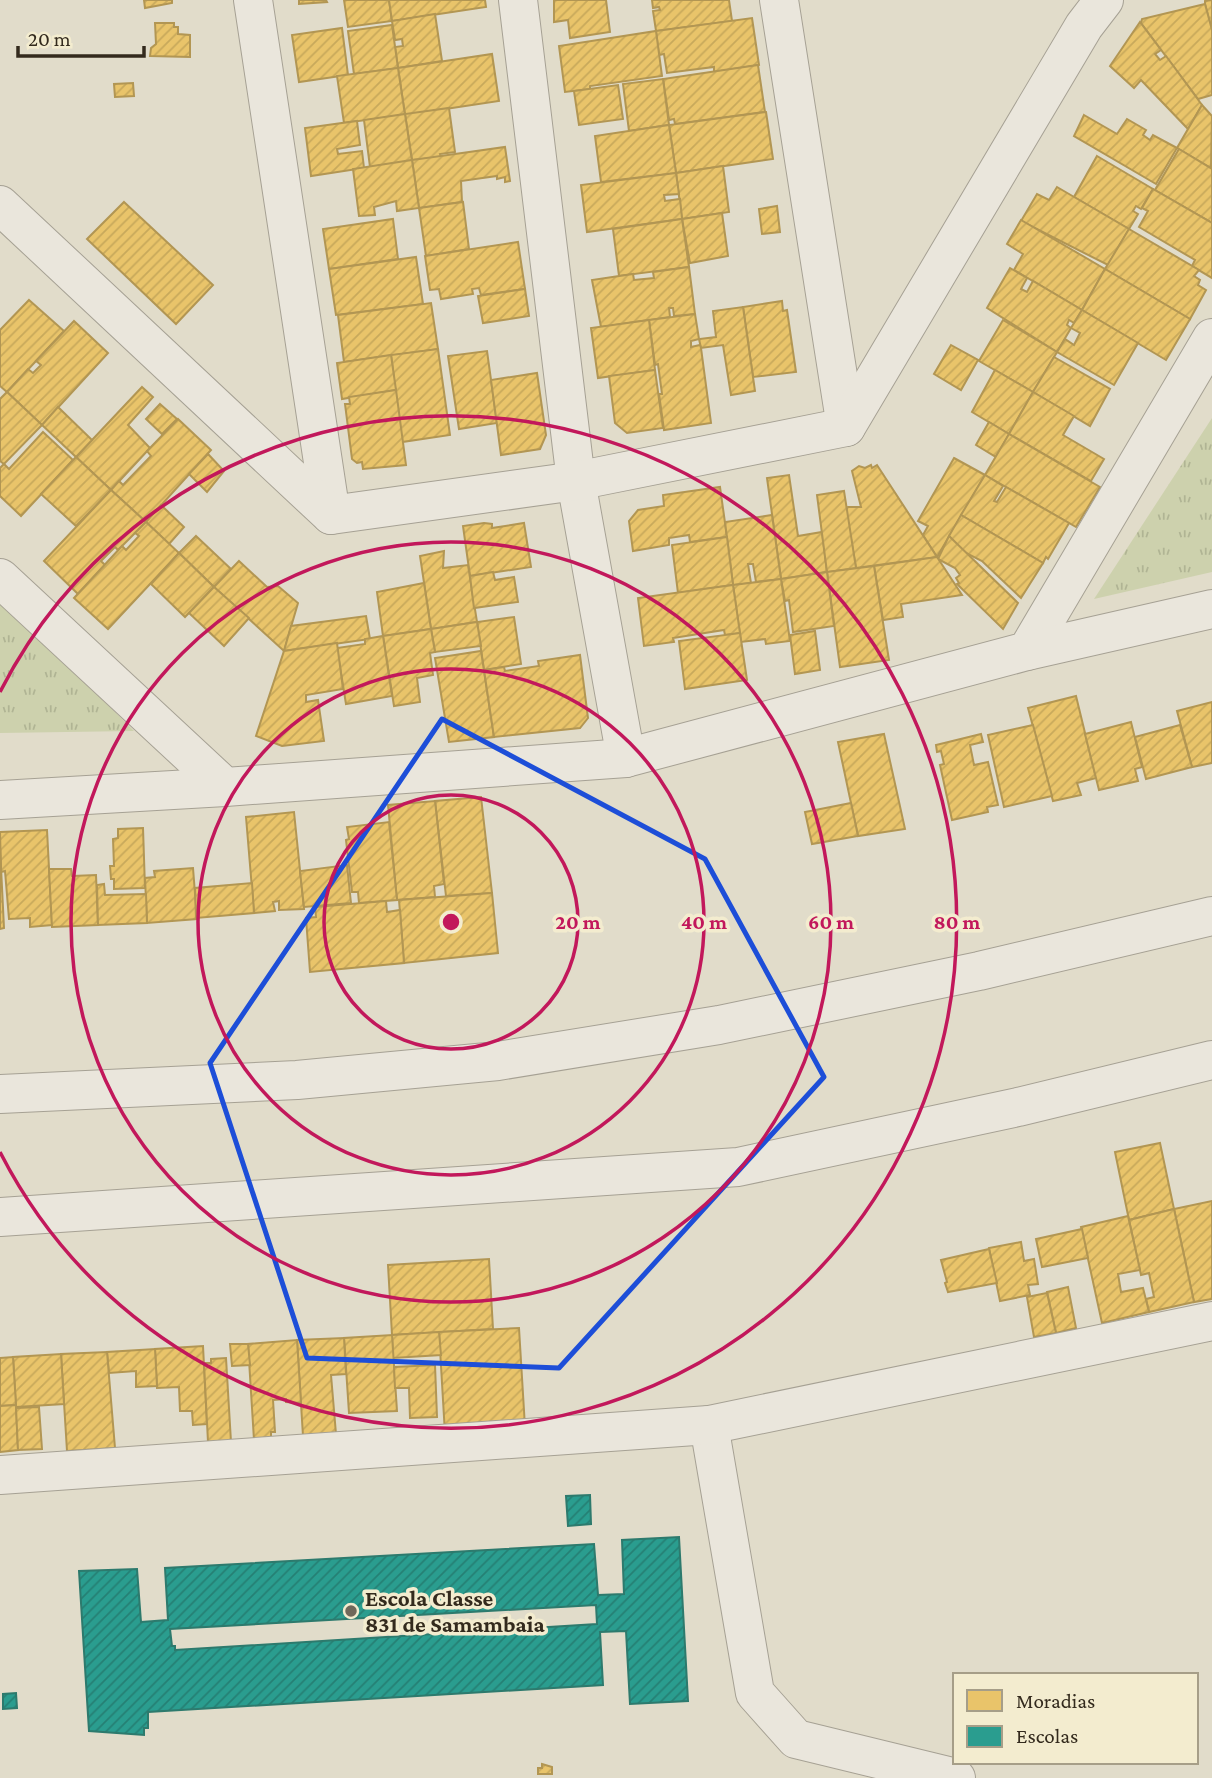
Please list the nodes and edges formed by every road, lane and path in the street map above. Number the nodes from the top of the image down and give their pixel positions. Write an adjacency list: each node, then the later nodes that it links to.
1 (253, 0): 9 (street)
2 (518, 0): 8 (street)
3 (779, 0): 7 (street)
4 (1104, 0): 7 (street)
5 (0, 205): 9 (street)
6 (1212, 338): 12 (street)
7 (846, 427): 8 (street)
8 (576, 481): 9 (street); 13 (street)
9 (331, 515)
10 (0, 578): 14 (street)
11 (1212, 609): 12 (street)
12 (1027, 651): 13 (street)
13 (626, 758): 14 (street)
14 (225, 787): 15 (street)
15 (0, 800)
16 (1212, 916): 18 (street)
17 (1212, 1060): 19 (street)
18 (0, 1094)
19 (0, 1217)
20 (1212, 1321): 21 (street)
21 (709, 1425): 22 (street); 23 (street)
22 (0, 1475)
23 (957, 1778)

